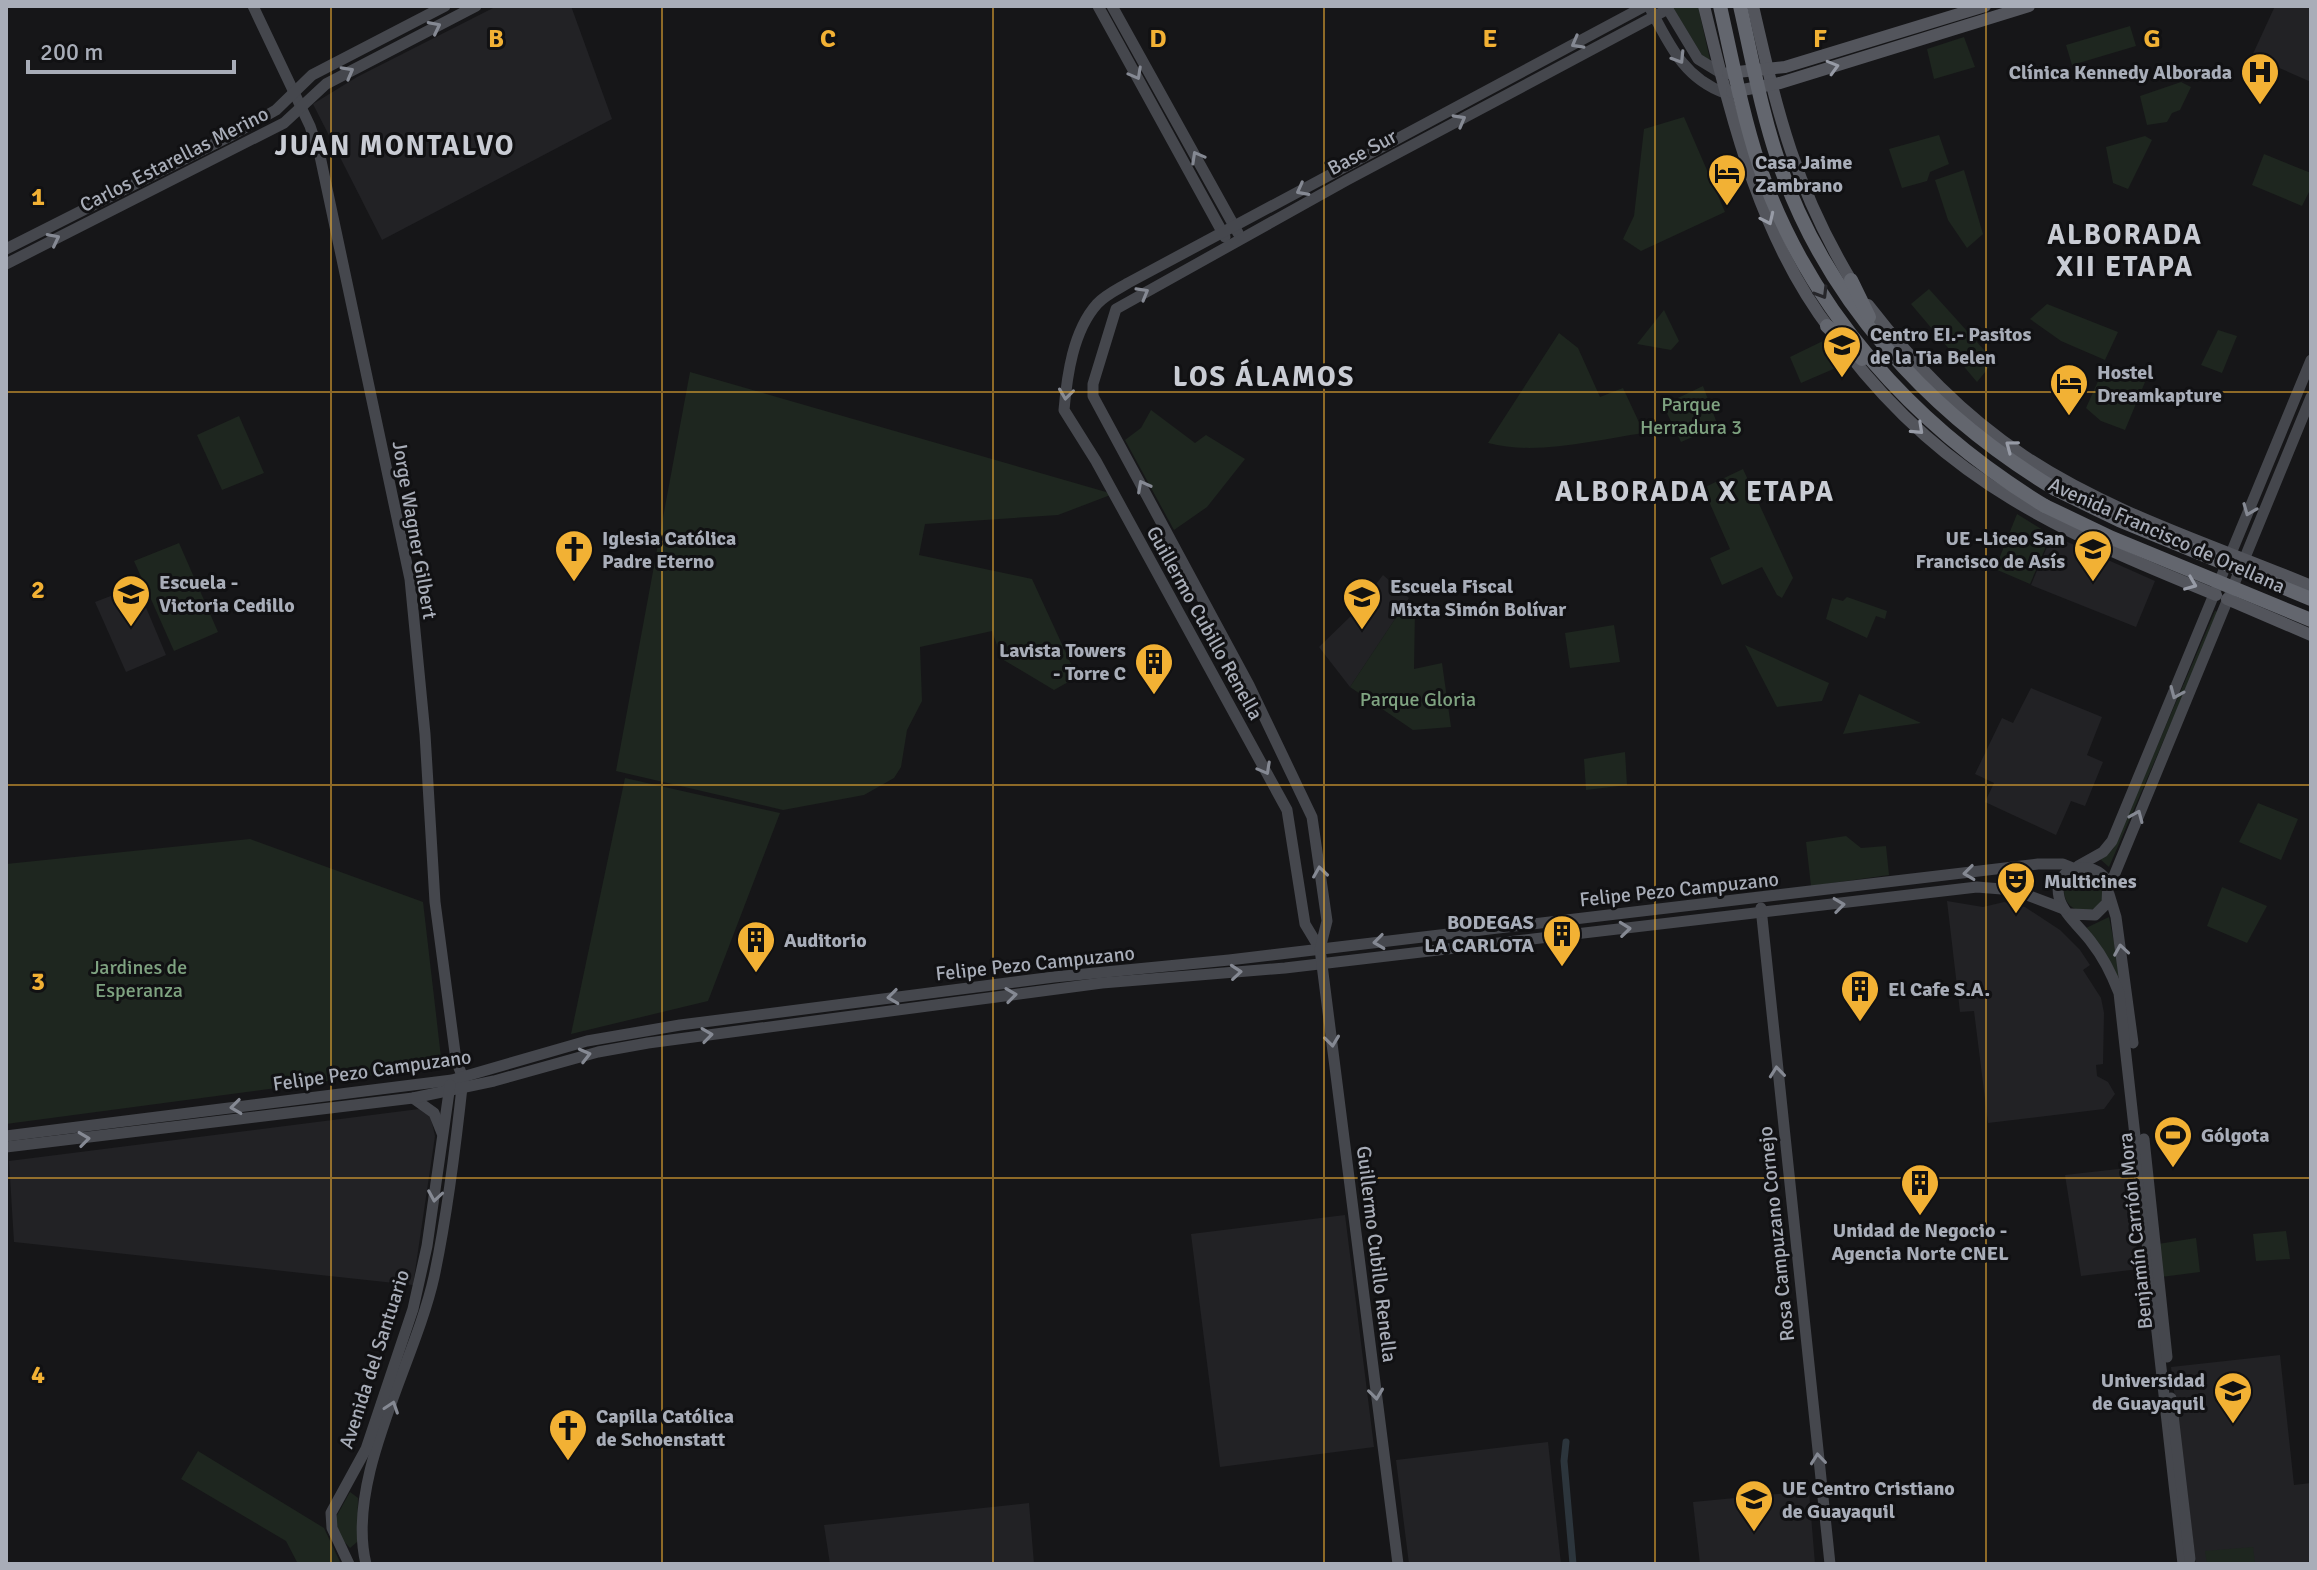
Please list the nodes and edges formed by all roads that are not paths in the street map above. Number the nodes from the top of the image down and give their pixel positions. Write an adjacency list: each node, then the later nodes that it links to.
1 (253, 6): 18 (street, Jorge Wagner Gilbert)
2 (445, 6): 18 (street, Carlos Estarellas Merino)
3 (476, 6): 19 (street, Carlos Estarellas Merino, one-way to 3)
4 (1098, 6): 21 (street, one-way to 21)
5 (1112, 6): 20 (street, one-way to 5)
6 (1704, 6): 15 (main road, Avenida Francisco de Orellana)
7 (1720, 6): 15 (highway, Avenida Francisco de Orellana)
8 (1740, 6): 14 (highway, Avenida Francisco de Orellana)
9 (1753, 6): 14 (main road, Avenida Francisco de Orellana)
10 (1985, 6): 14 (main road)
11 (2029, 6): 16 (main road, one-way to 11)
12 (1667, 8): 13 (street, Base Sur); 15 (street)
13 (1649, 9): 17 (street, one-way to 17); 20 (street, Base Sur, one-way to 20); 22 (street, Base Sur, one-way to 13)
14 (1760, 72): 15 (main road); 16 (highway, Avenida Francisco de Orellana)
15 (1728, 73): 17 (highway, Avenida Francisco de Orellana)
16 (1764, 87): 17 (main road); 26 (main road, Avenida Francisco de Orellana); 29 (highway, Avenida Francisco de Orellana)
17 (1732, 92): 28 (main road, Avenida Francisco de Orellana, one-way to 28); 32 (highway, Avenida Francisco de Orellana, one-way to 32)
18 (292, 95): 19 (street, Jorge Wagner Gilbert); 24 (street, Carlos Estarellas Merino)
19 (300, 108): 25 (street, Carlos Estarellas Merino, one-way to 19); 57 (street, Jorge Wagner Gilbert)
20 (1234, 226): 21 (street, Base Sur); 22 (street)
21 (1222, 233): 23 (street); 27 (street, Base Sur)
22 (1241, 239): 23 (street, Base Sur)
23 (1230, 245): 30 (street, Base Sur, one-way to 23)
24 (6, 249)
25 (6, 264)
26 (1851, 280): 29 (highway); 38 (main road, Avenida Francisco de Orellana, one-way to 26)
27 (1087, 319): 54 (street, Guillermo Cubillo Renella, one-way to 54)
28 (1827, 326): 32 (highway); 40 (main road, Avenida Francisco de Orellana, one-way to 40)
29 (1882, 343): 43 (highway, Avenida Francisco de Orellana, bridge)
30 (1103, 353): 54 (street, Guillermo Cubillo Renella, one-way to 30)
31 (2311, 360): 34 (street)
32 (1885, 376): 44 (highway, Avenida Francisco de Orellana, bridge)
33 (2311, 397): 35 (street)
34 (2287, 418): 35 (street); 36 (street)
35 (2286, 455): 37 (street)
36 (2270, 459): 37 (street); 39 (street, one-way to 39)
37 (2269, 494): 39 (street)
38 (2162, 524): 39 (main road, Avenida Francisco de Orellana); 40 (main road)
39 (2238, 555): 41 (main road, Avenida Francisco de Orellana); 42 (street)
40 (2148, 567): 42 (main road, Avenida Francisco de Orellana, one-way to 42)
41 (2311, 586): 45 (main road)
42 (2222, 597): 45 (main road, Avenida Francisco de Orellana); 47 (street, one-way to 47); 48 (street, one-way to 42)
43 (2311, 599)
44 (2311, 620)
45 (2292, 626): 46 (main road, Avenida Francisco de Orellana)
46 (2311, 635)
47 (2076, 867): 48 (street); 49 (street, Felipe Pezo Campuzano, one-way to 49); 51 (street)
48 (2109, 892): 51 (street); 72 (street, Benjamín Carrión Mora, one-way to 48)
49 (1780, 897): 50 (street, Felipe Pezo Campuzano); 52 (street)
50 (1760, 899): 53 (street, Rosa Campuzano Cornejo); 54 (street, Felipe Pezo Campuzano, one-way to 54)
51 (2067, 911): 52 (street, Felipe Pezo Campuzano, one-way to 51); 71 (street, Benjamín Carrión Mora)
52 (1782, 912): 53 (street, Felipe Pezo Campuzano)
53 (1762, 914): 55 (street, Felipe Pezo Campuzano, one-way to 53); 70 (street, Rosa Campuzano Cornejo, one-way to 53)
54 (1320, 949): 55 (street, Guillermo Cubillo Renella); 56 (street, Felipe Pezo Campuzano)
55 (1322, 963): 56 (street, Felipe Pezo Campuzano, one-way to 55); 69 (street, Guillermo Cubillo Renella, one-way to 69)
56 (1054, 983): 58 (street, Felipe Pezo Campuzano)
57 (456, 1060): 58 (street, Avenida del Santuario)
58 (456, 1084): 59 (street, Felipe Pezo Campuzano); 60 (street, Felipe Pezo Campuzano, one-way to 60); 61 (street, Avenida del Santuario); 64 (street, Avenida del Santuario, one-way to 58)
59 (413, 1098): 61 (street); 62 (street, Felipe Pezo Campuzano, one-way to 59)
60 (6, 1136)
61 (444, 1137): 63 (street, Avenida del Santuario, one-way to 63)
62 (6, 1147)
63 (340, 1494): 64 (street); 66 (street, Avenida del Santuario)
64 (363, 1499): 65 (street, Avenida del Santuario)
65 (362, 1540): 66 (street); 68 (street, Avenida del Santuario)
66 (340, 1544): 67 (street, Avenida del Santuario)
67 (349, 1564)
68 (366, 1564)
69 (1398, 1564)
70 (1830, 1564)
71 (2183, 1564)
72 (2190, 1564)

